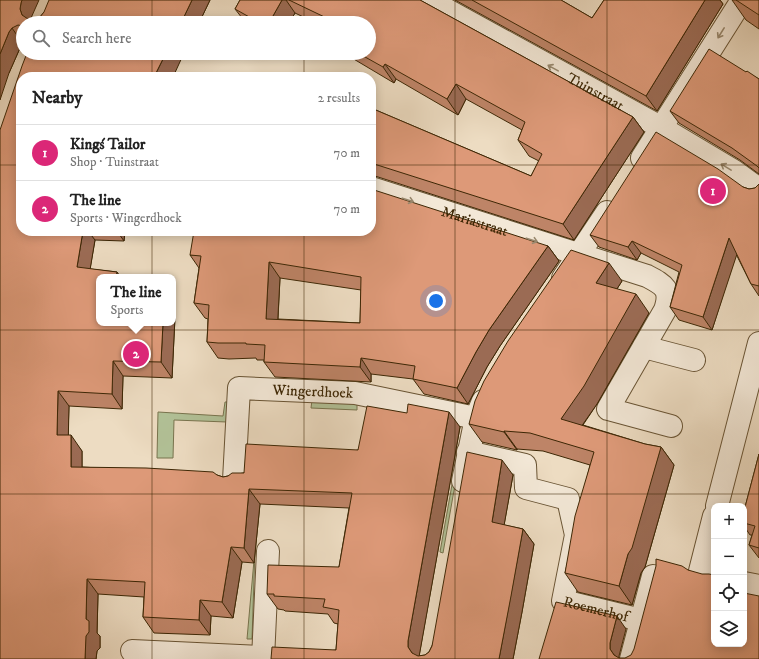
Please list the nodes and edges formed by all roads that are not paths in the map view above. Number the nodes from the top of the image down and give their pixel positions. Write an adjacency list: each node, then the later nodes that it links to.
1 (429, 0): 3 (street, Tuinstraat, one-way to 1)
2 (742, 0): 3 (street, one-way to 3)
3 (662, 128): 4 (street); 5 (street, Tuinstraat, one-way to 3)
4 (632, 175)
5 (759, 189)
6 (376, 190): 8 (street, Mariastraat, one-way to 8)
7 (618, 195): 8 (street)
8 (579, 255): 9 (street); 11 (street, Mariastraat)
9 (552, 294)
10 (759, 343): 19 (street)
11 (644, 347): 12 (street); 15 (street)
12 (694, 360)
13 (493, 384): 14 (street)
14 (476, 418): 16 (street); 17 (street, Wingerdhoek)
15 (671, 426)
16 (468, 452): 18 (street); 26 (street, Roemerhof)
17 (234, 480)
18 (460, 498)
19 (718, 503)
20 (711, 528): 22 (street)
21 (268, 551): 28 (street)
22 (711, 574)
23 (653, 576): 26 (street)
24 (747, 584): 25 (street)
25 (759, 586)
26 (641, 620): 29 (street)
27 (132, 651): 28 (street)
28 (263, 658)
29 (631, 659)

